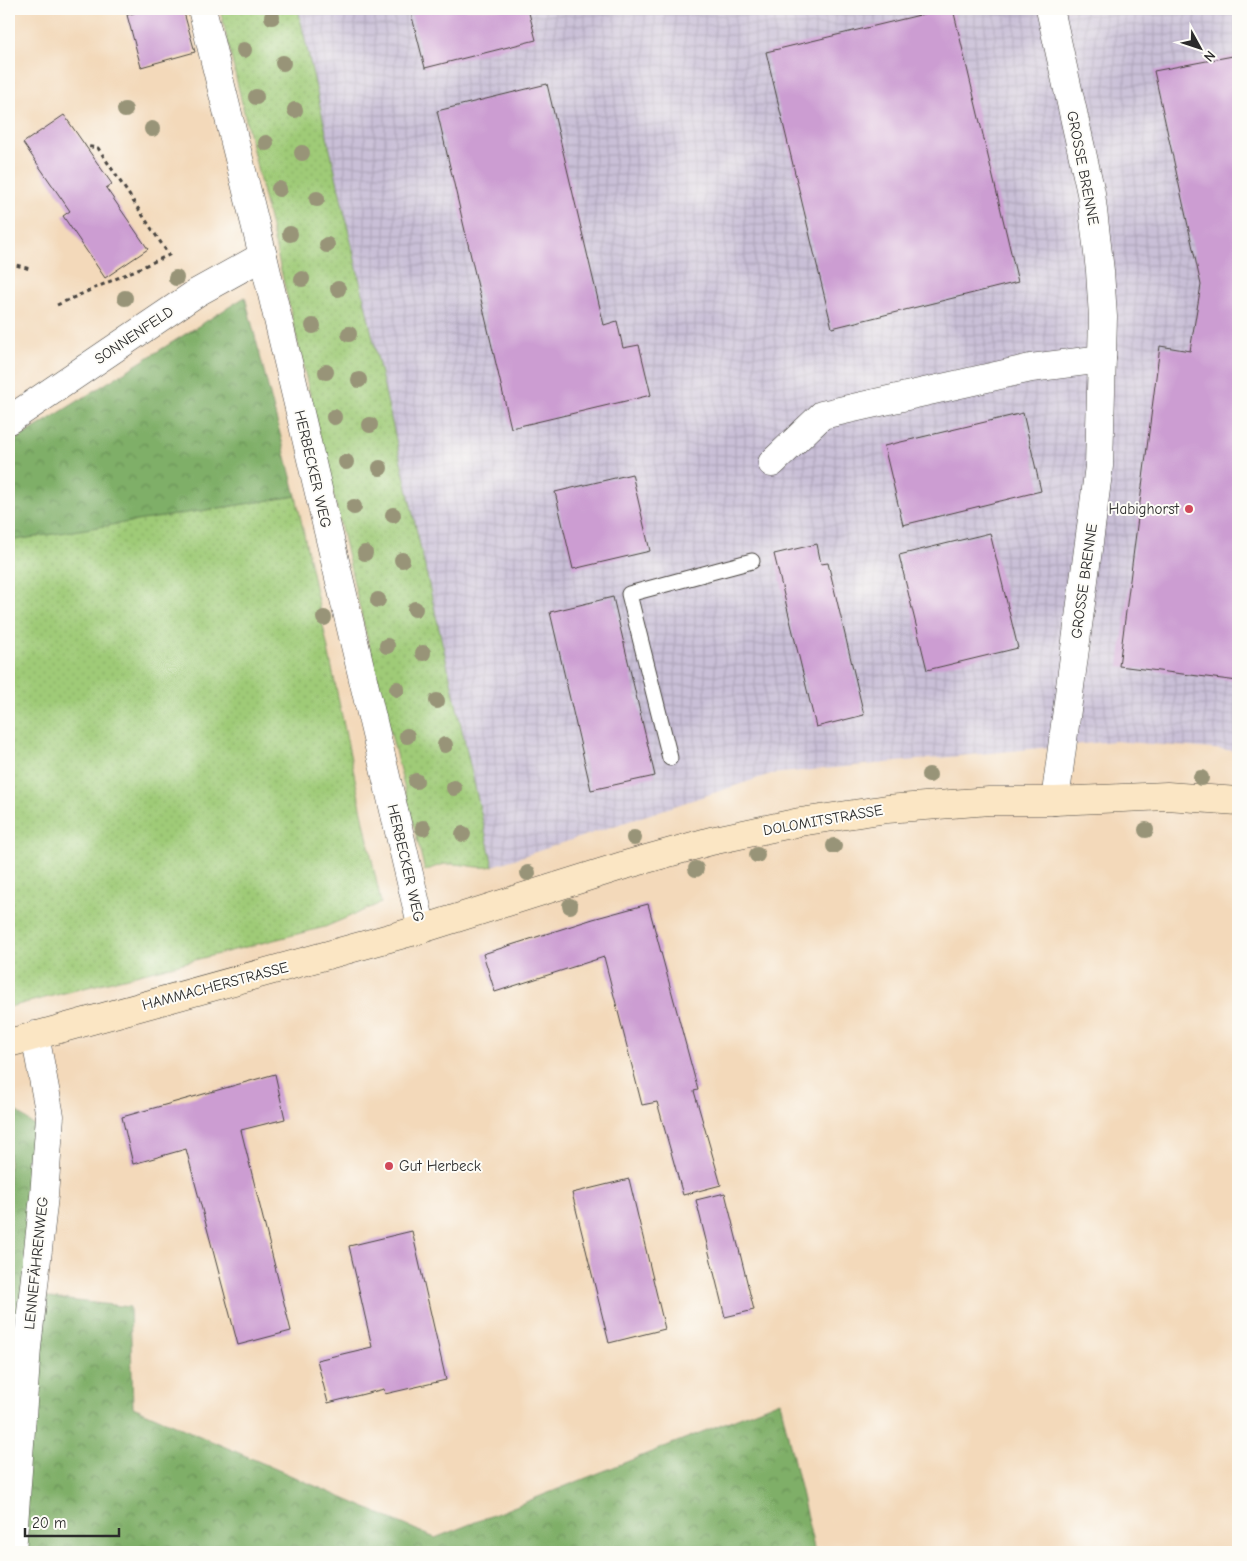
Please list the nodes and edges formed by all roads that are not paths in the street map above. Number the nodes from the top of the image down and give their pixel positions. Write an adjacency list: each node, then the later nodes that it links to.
1 (202, 9): 3 (street, HERBECKER WEG)
2 (1050, 9): 4 (street, GROSSE BRENNE)
3 (263, 256): 5 (street, SONNENFELD); 11 (street, HERBECKER WEG)
4 (1102, 360): 6 (street); 9 (street, GROSSE BRENNE)
5 (9, 420)
6 (772, 463)
7 (752, 561): 8 (lane)
8 (670, 758)
9 (1054, 801): 10 (street, DOLOMITSTRASSE); 11 (street, DOLOMITSTRASSE)
10 (1238, 801)
11 (422, 929): 12 (street, HAMMACHERSTRASSE)
12 (35, 1035): 13 (street, HAMMACHERSTRASSE); 14 (street, LENNEFÄHRENWEG)
13 (9, 1043)
14 (12, 1552)

